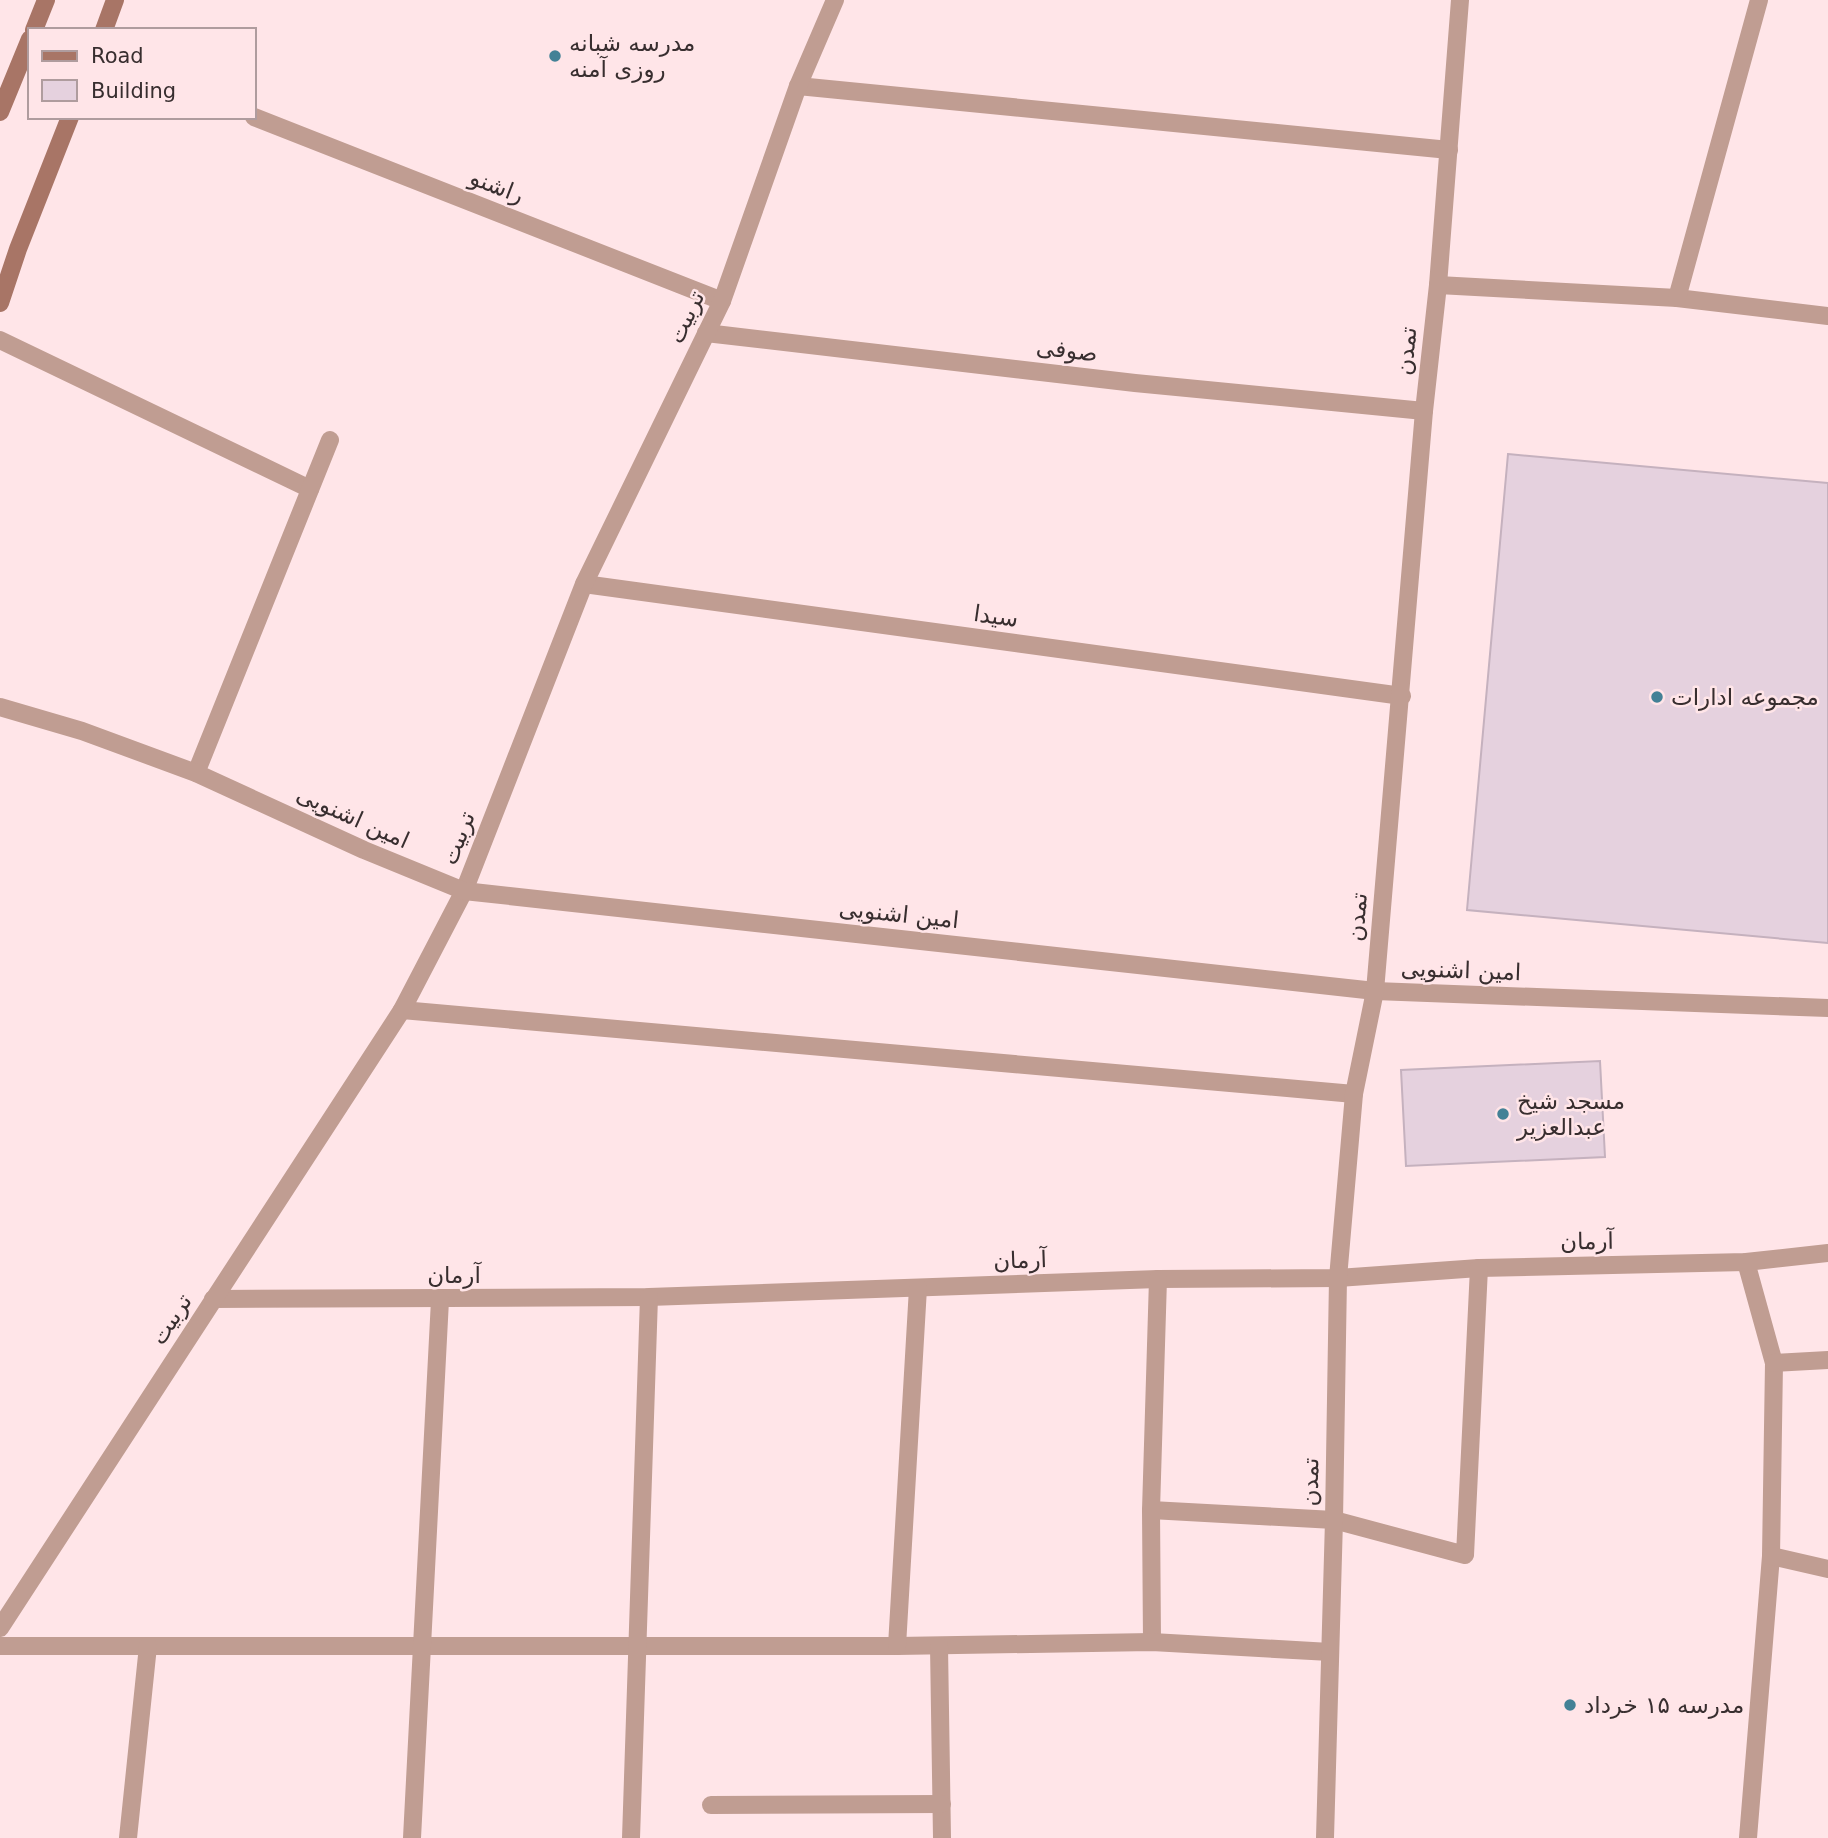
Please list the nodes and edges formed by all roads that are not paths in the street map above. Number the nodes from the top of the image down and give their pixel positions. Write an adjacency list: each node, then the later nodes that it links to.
1 (46, 0): 6 (main road)
2 (116, 0): 7 (main road)
3 (835, 0): 9 (street, تربیت)
4 (1460, 0): 13 (street, تمدن)
5 (1759, 0): 15 (street)
6 (35, 28)
7 (105, 28)
8 (28, 44): 10 (main road)
9 (798, 86): 13 (street); 16 (street, تربیت)
10 (0, 112)
11 (256, 118): 16 (street, راشنو)
12 (69, 119): 17 (main road)
13 (1449, 150): 14 (street, تمدن)
14 (1438, 285): 15 (street); 21 (street, تمدن)
15 (1677, 298): 18 (street)
16 (722, 301): 19 (street, تربیت)
17 (0, 303)
18 (1828, 316)
19 (706, 334): 21 (street, صوفی); 24 (street, تربیت)
20 (0, 340): 23 (street)
21 (1424, 411): 25 (street, تمدن)
22 (330, 440): 23 (street)
23 (310, 489): 27 (street)
24 (584, 584): 25 (street, سیدا); 28 (street, تربیت)
25 (1402, 696): 29 (street, تمدن)
26 (0, 707): 27 (street, امین اشنویی)
27 (196, 773): 28 (street, امین اشنویی)
28 (464, 891): 29 (street, امین اشنویی); 31 (street, تربیت)
29 (1375, 991): 30 (street, امین اشنویی); 32 (street, تمدن)
30 (1828, 1008)
31 (402, 1010): 32 (street); 40 (street, تربیت)
32 (1353, 1094): 36 (street, تمدن)
33 (1828, 1252): 34 (street, آرمان)
34 (1746, 1262): 35 (street, آرمان); 43 (street)
35 (1479, 1268): 36 (street, آرمان); 45 (street)
36 (1338, 1278): 37 (street, آرمان); 45 (street, تمدن)
37 (1158, 1279): 38 (street, آرمان); 44 (street)
38 (918, 1288): 39 (street, آرمان); 54 (street)
39 (649, 1297): 41 (street, آرمان); 53 (street)
40 (214, 1299): 41 (street, آرمان); 48 (street, تربیت)
41 (440, 1300): 52 (street)
42 (1828, 1360): 43 (street)
43 (1774, 1363): 46 (street)
44 (1151, 1510): 45 (street); 49 (street)
45 (1334, 1520): 56 (street, تمدن)
46 (1771, 1556): 47 (street); 64 (street)
47 (1828, 1569)
48 (0, 1628)
49 (1153, 1642): 55 (street); 56 (street)
50 (0, 1646): 51 (street)
51 (148, 1646): 52 (street); 59 (street)
52 (423, 1646): 53 (street); 60 (street)
53 (635, 1646): 54 (street); 61 (street)
54 (897, 1646): 55 (street)
55 (939, 1646): 57 (street)
56 (1330, 1652): 63 (street, تمدن)
57 (942, 1804): 58 (street); 62 (street)
58 (710, 1805)
59 (128, 1838)
60 (412, 1838)
61 (631, 1838)
62 (942, 1838)
63 (1325, 1838)
64 (1748, 1838)

